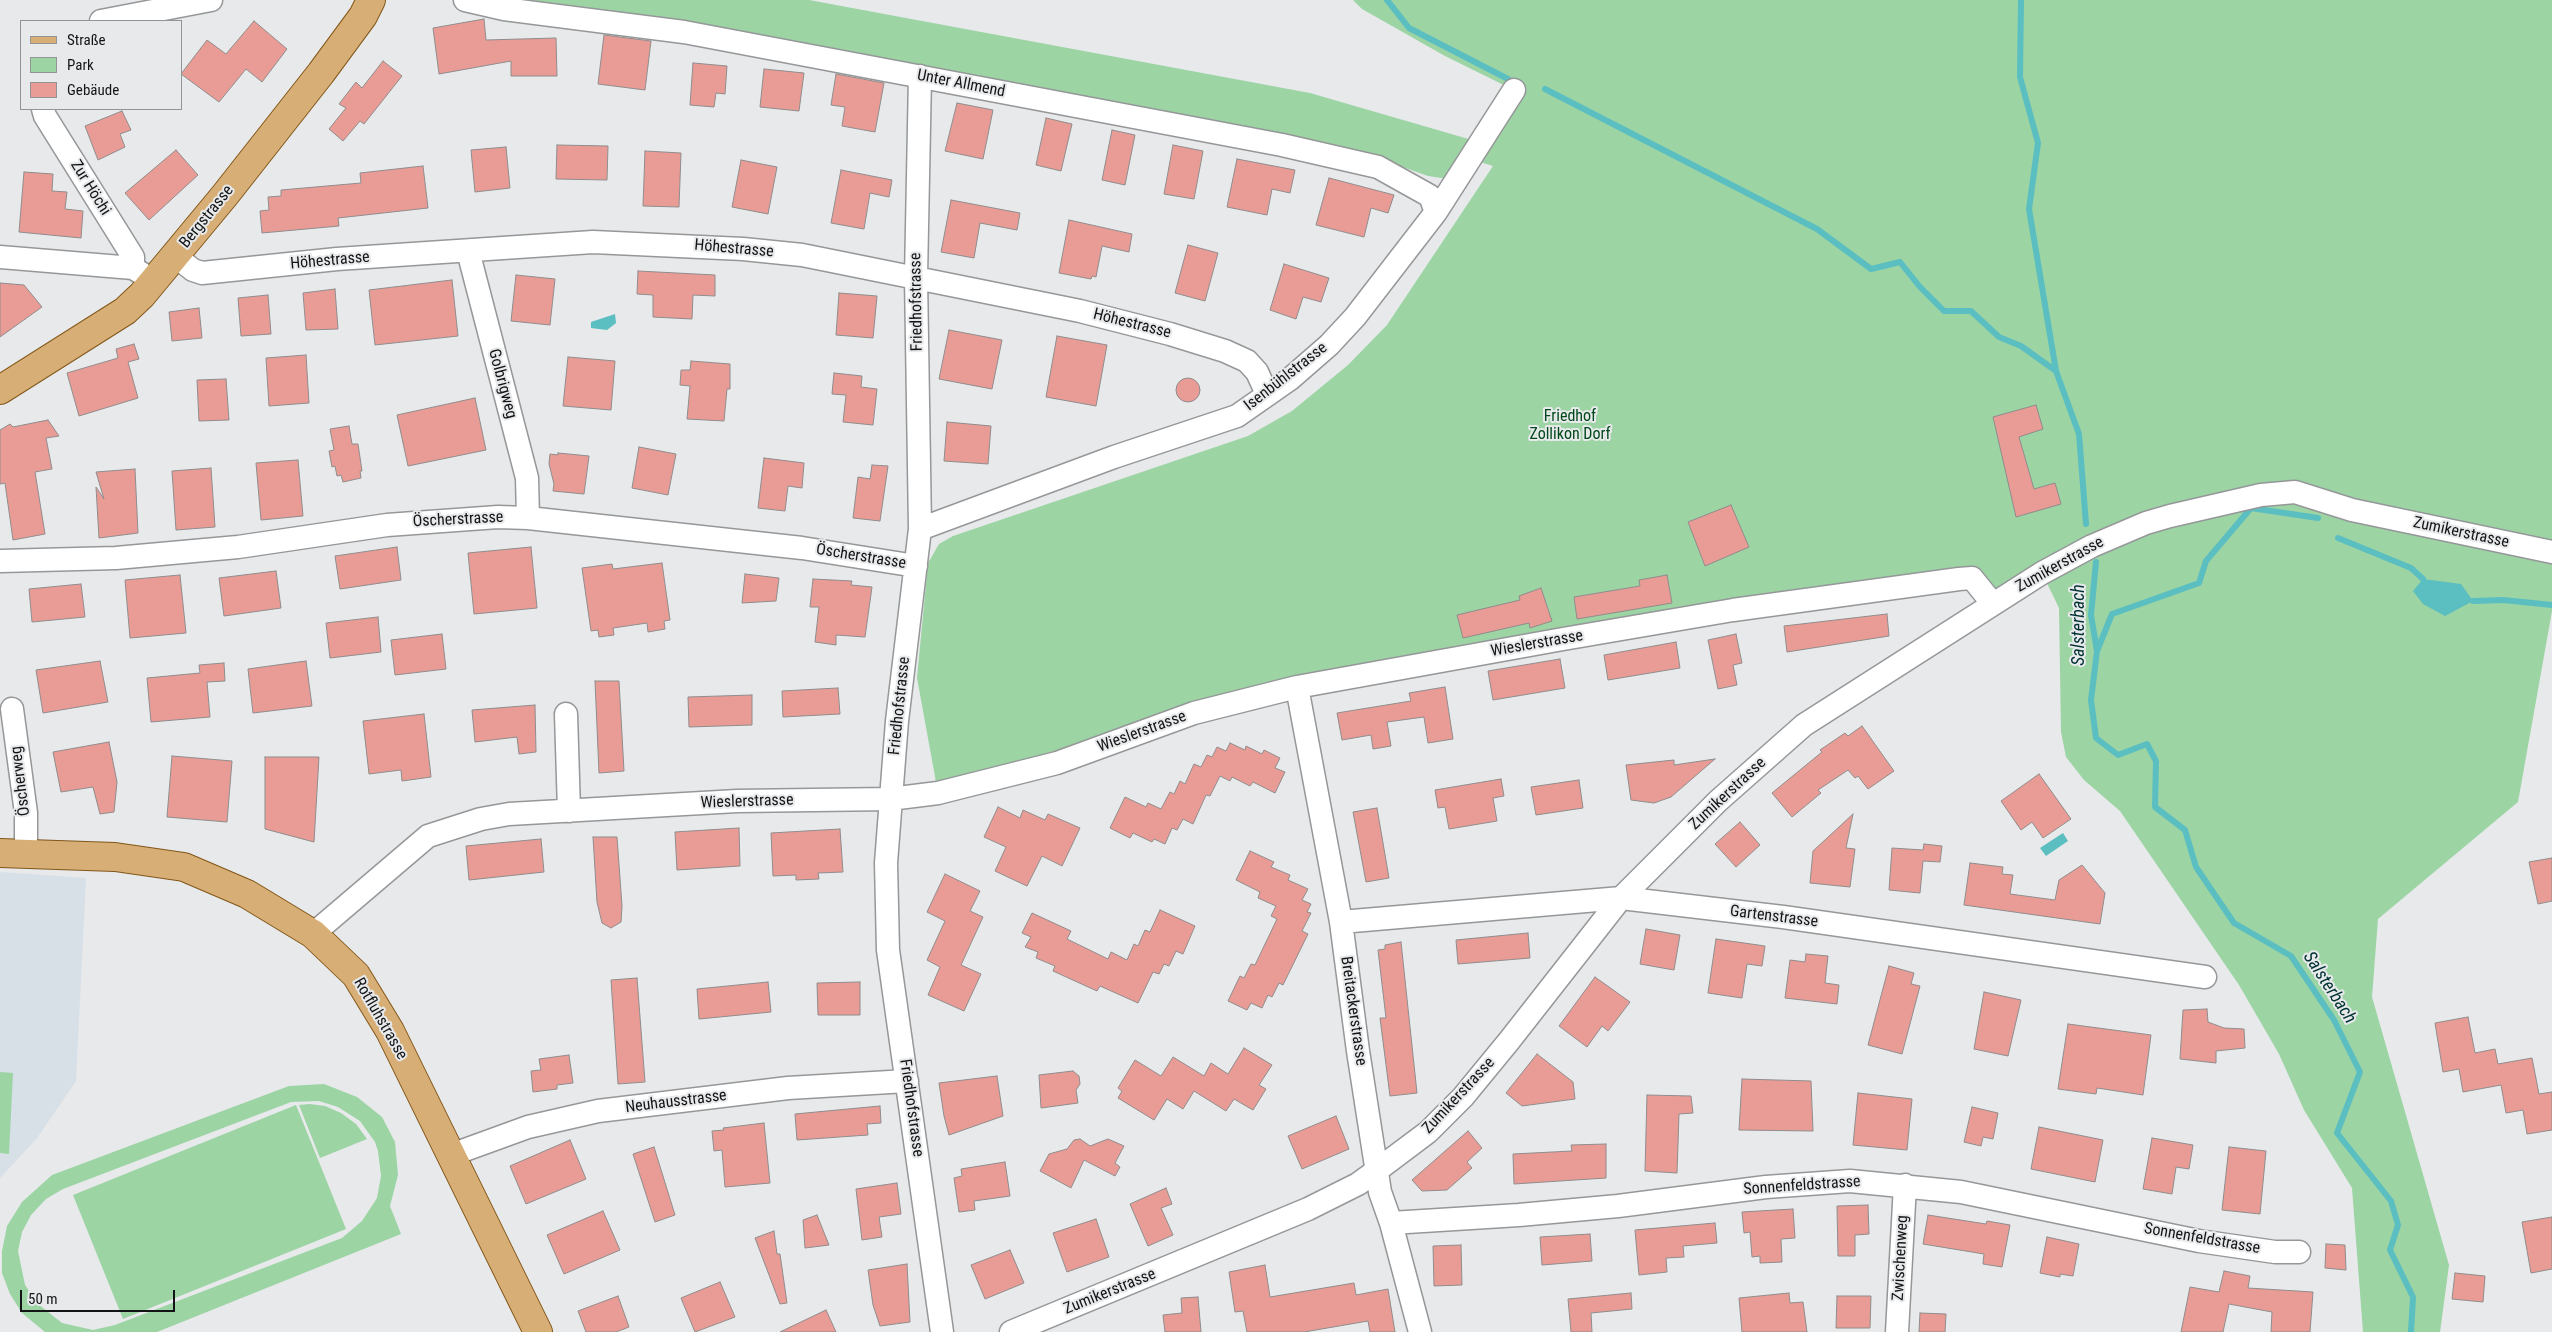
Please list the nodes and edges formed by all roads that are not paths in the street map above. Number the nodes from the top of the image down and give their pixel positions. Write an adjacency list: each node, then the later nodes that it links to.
1 (212, 0): 4 (street)
2 (370, 0): 10 (main road, Bergstrasse)
3 (465, 0): 5 (street, Unter Allmend)
4 (106, 20)
5 (920, 76): 8 (street, Unter Allmend); 13 (street, Friedhofstrasse)
6 (1514, 90): 8 (street, Isenbühlstrasse)
7 (43, 110): 12 (street, Zur Höchi)
8 (1436, 212): 15 (street, Isenbühlstrasse)
9 (468, 251): 10 (street, Höhestrasse); 13 (street, Höhestrasse); 16 (street, Golbrigweg)
10 (176, 256): 12 (main road, Bergstrasse)
11 (0, 257): 12 (street)
12 (144, 274): 14 (main road, Bergstrasse)
13 (916, 277): 15 (street, Höhestrasse); 17 (street, Friedhofstrasse)
14 (0, 390)
15 (1267, 394): 17 (street, Isenbühlstrasse)
16 (528, 518): 19 (street, Öscherstrasse); 20 (street, Öscherstrasse)
17 (920, 529): 20 (street, Friedhofstrasse)
18 (2552, 552): 21 (street, Zumikerstrasse)
19 (0, 561)
20 (916, 566): 25 (street, Friedhofstrasse)
21 (1993, 604): 22 (street, Wieslerstrasse); 28 (street, Zumikerstrasse)
22 (1297, 687): 25 (street, Wieslerstrasse); 29 (street, Breitackerstrasse)
23 (12, 709): 27 (street, Öscherweg)
24 (566, 714): 26 (street)
25 (890, 799): 26 (street, Wieslerstrasse); 32 (street, Friedhofstrasse)
26 (569, 811): 30 (street, Wieslerstrasse)
27 (13, 853): 30 (main road, Rotfluhstrasse)
28 (1620, 898): 29 (street, Gartenstrasse); 31 (street, Gartenstrasse); 34 (street, Zumikerstrasse)
29 (1341, 922): 34 (street, Breitackerstrasse)
30 (314, 934): 33 (main road, Rotfluhstrasse)
31 (2205, 977)
32 (907, 1081): 33 (street, Neuhausstrasse); 39 (street, Friedhofstrasse)
33 (451, 1155): 38 (main road, Rotfluhstrasse)
34 (1376, 1171): 36 (street, Breitackerstrasse); 40 (street, Zumikerstrasse)
35 (1905, 1185): 36 (street, Sonnenfeldstrasse); 37 (street, Sonnenfeldstrasse); 42 (street, Zwischenweg)
36 (1391, 1223): 41 (street, Breitackerstrasse)
37 (2299, 1252)
38 (538, 1332)
39 (942, 1332)
40 (1010, 1332)
41 (1420, 1332)
42 (1897, 1332)

